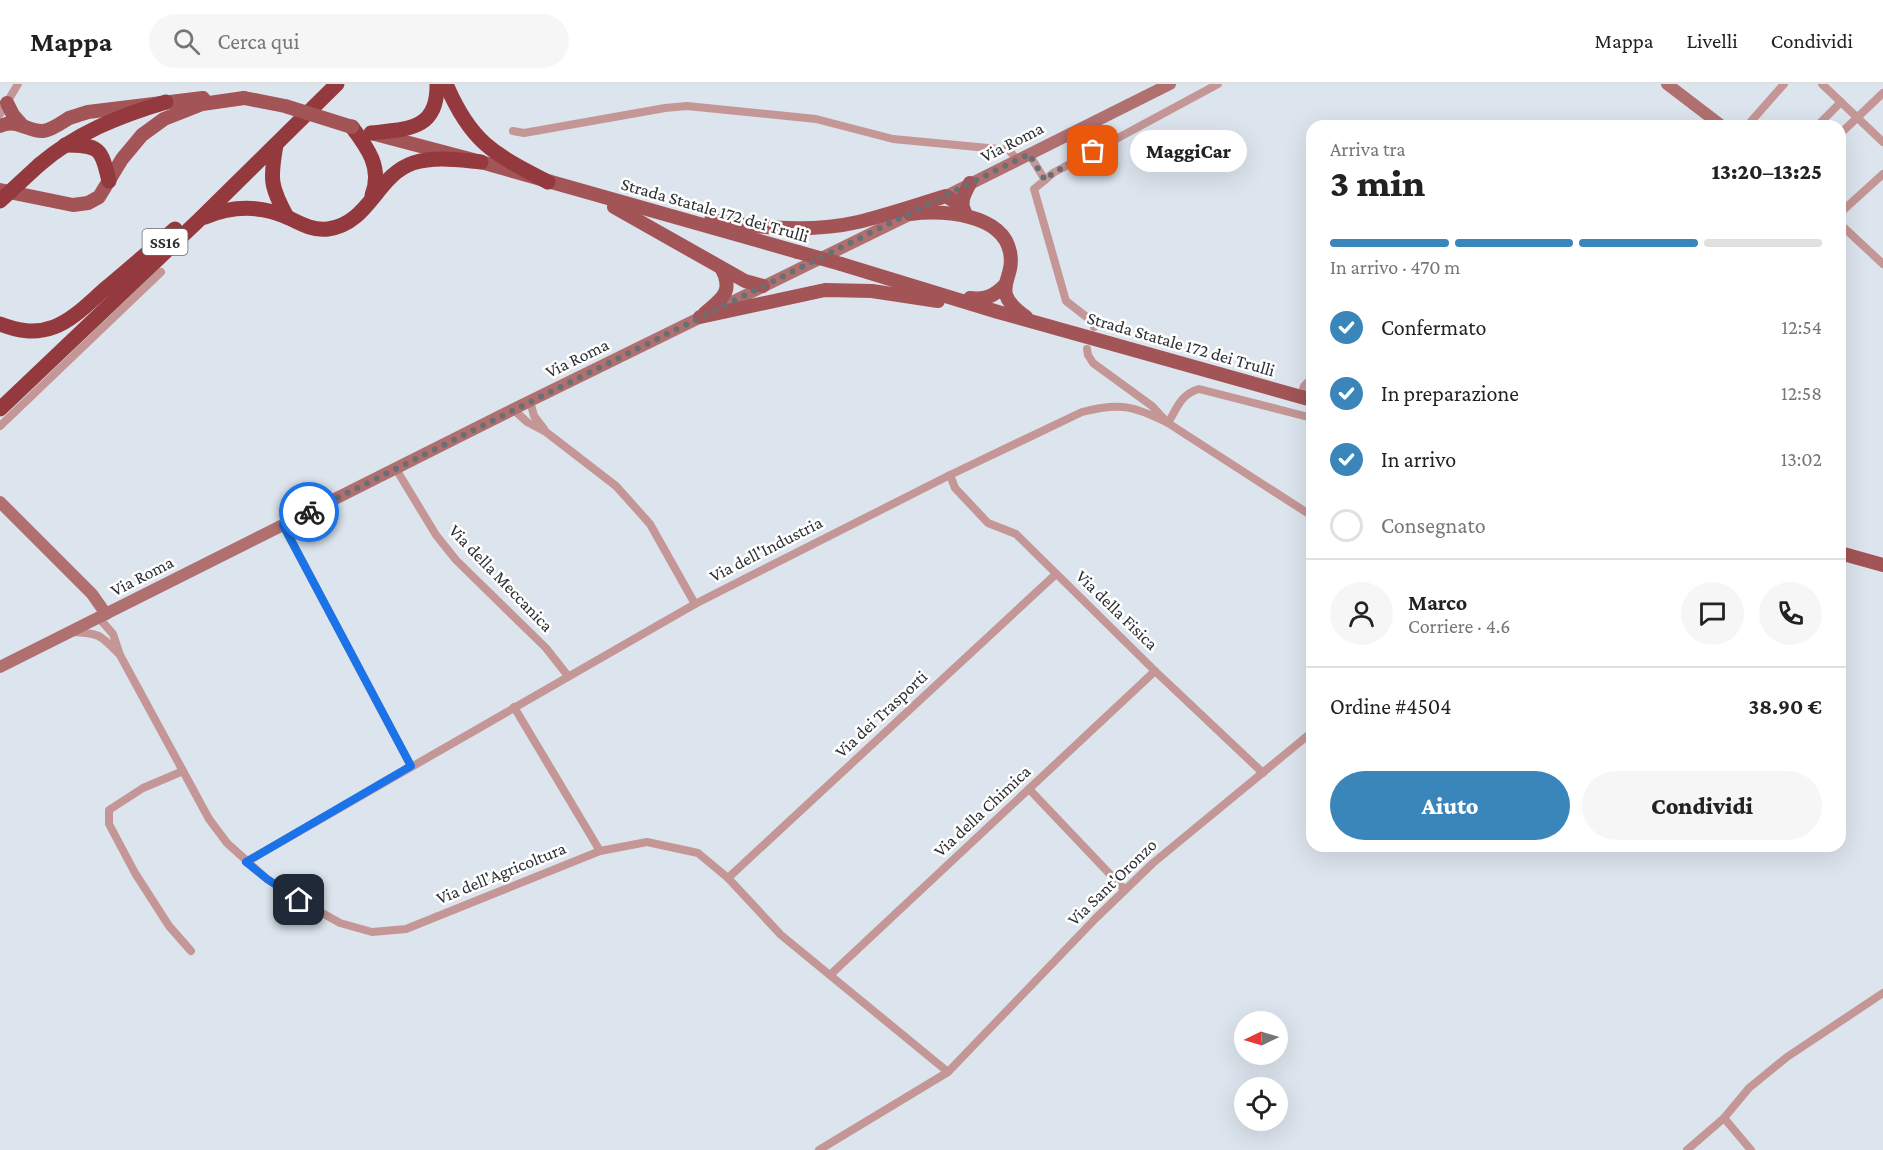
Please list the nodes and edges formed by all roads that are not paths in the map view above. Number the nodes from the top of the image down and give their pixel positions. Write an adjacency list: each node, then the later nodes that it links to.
1 (18, 84): 15 (street)
2 (328, 84): 39 (highway, SS16)
3 (337, 84): 28 (highway, SS16)
4 (437, 84): 25 (highway)
5 (446, 84): 34 (highway)
6 (1170, 84): 29 (street, Via Roma)
7 (1218, 84): 32 (street)
8 (1784, 84): 18 (street)
9 (1822, 84): 14 (street)
10 (1671, 86): 17 (street)
11 (1883, 93): 16 (street)
12 (244, 98): 13 (main road); 22 (main road, Strada Statale 172 dei Trulli, bridge); 33 (main road)
13 (166, 102): 20 (main road); 27 (highway)
14 (1841, 102): 16 (street); 19 (street)
15 (4, 108): 20 (main road)
16 (1858, 118): 23 (street); 26 (street)
17 (1714, 120)
18 (1752, 120)
19 (1823, 120)
20 (21, 124): 21 (main road)
21 (0, 126)
22 (352, 127): 25 (main road, Strada Statale 172 dei Trulli); 40 (highway)
23 (1846, 129)
24 (513, 131): 29 (street)
25 (371, 133): 30 (main road, Strada Statale 172 dei Trulli)
26 (1883, 142)
27 (65, 145): 33 (highway); 36 (highway, bridge)
28 (276, 145): 45 (highway); 46 (highway, SS16)
29 (1023, 157): 32 (street); 35 (street, Via Roma)
30 (481, 162): 34 (main road, Strada Statale 172 dei Trulli); 40 (highway)
31 (1883, 174): 41 (street)
32 (1045, 180): 58 (street)
33 (109, 181): 36 (main road)
34 (548, 182): 37 (main road, Strada Statale 172 dei Trulli)
35 (970, 183): 38 (street, Via Roma); 44 (main road)
36 (0, 192)
37 (585, 192): 42 (main road, Strada Statale 172 dei Trulli); 49 (main road)
38 (946, 196): 42 (main road); 43 (street, Via Roma); 44 (main road)
39 (210, 200): 57 (highway); 61 (highway, SS16)
40 (369, 203): 45 (highway)
41 (1846, 208)
42 (644, 209): 53 (main road, Strada Statale 172 dei Trulli, bridge)
43 (910, 214): 44 (main road); 52 (street, Via Roma)
44 (967, 214): 51 (main road)
45 (287, 217): 46 (highway)
46 (200, 219): 65 (highway, SS16)
47 (1846, 230): 48 (street)
48 (1883, 264)
49 (722, 269): 52 (main road); 55 (main road)
50 (161, 272): 69 (street)
51 (1005, 285): 53 (main road); 56 (main road)
52 (763, 286): 55 (street, Via Roma)
53 (949, 297): 54 (main road, Strada Statale 172 dei Trulli)
54 (998, 312): 55 (main road); 56 (main road, Strada Statale 172 dei Trulli)
55 (700, 317): 63 (street, Via Roma)
56 (1033, 321): 62 (main road, Strada Statale 172 dei Trulli)
57 (0, 324)
58 (1094, 327)
59 (1088, 349): 60 (street)
60 (1132, 391): 64 (street); 68 (street)
61 (0, 398)
62 (1306, 398)
63 (530, 401): 66 (street, Via Roma); 70 (street)
64 (1124, 406): 68 (street, Via dell'Industria); 72 (street, Via dell'Industria)
65 (0, 409)
66 (514, 410): 70 (street); 71 (street, Via Roma)
67 (1306, 416): 68 (street)
68 (1168, 423): 74 (street, Via dell'Industria)
69 (0, 426)
70 (546, 432): 79 (street)
71 (396, 469): 75 (street, Via Roma); 87 (street, Via della Meccanica)
72 (950, 475): 78 (street, Via della Fisica); 79 (street, Via dell'Industria)
73 (0, 502): 80 (street)
74 (1306, 512)
75 (283, 525): 80 (street, Via Roma); 90 (street)
76 (1846, 555): 77 (main road)
77 (1883, 565)
78 (1056, 574): 86 (street, Via della Fisica); 96 (street, Via dei Trasporti)
79 (695, 604): 87 (street, Via dell'Industria)
80 (107, 614): 81 (street, Via Roma); 82 (street, Via dell'Agricoltura); 82 (street, Via dell'Agricoltura); 83 (street)
81 (71, 632): 83 (street); 85 (street, Via Roma)
82 (113, 634): 84 (street, Via dell'Agricoltura)
83 (101, 636): 84 (street, Via dell'Agricoltura)
84 (120, 655): 91 (street, Via dell'Agricoltura)
85 (0, 667)
86 (1155, 671): 92 (street, Via della Fisica); 93 (street, Via della Chimica)
87 (568, 676): 88 (street, Via dell'Industria)
88 (514, 706): 90 (street, Via dell'Industria); 94 (street)
89 (1306, 737): 92 (street, Via Sant'Oronzo)
90 (411, 766): 95 (street, Via dell'Industria)
91 (183, 771): 95 (street, Via dell'Agricoltura); 98 (street)
92 (1263, 773): 97 (street, Via Sant'Oronzo)
93 (1029, 789): 97 (street); 99 (street, Via della Chimica)
94 (600, 851): 95 (street, Via dell'Agricoltura); 96 (street, Via dell'Agricoltura)
95 (246, 862)
96 (728, 878): 99 (street, Via dell'Agricoltura)
97 (1125, 890): 101 (street, Via Sant'Oronzo)
98 (191, 951)
99 (830, 975): 101 (street, Via dell'Agricoltura)
100 (1883, 993): 102 (street)
101 (948, 1072): 103 (street, Via Sant'Oronzo)
102 (1724, 1118): 104 (street); 105 (street)
103 (819, 1150)
104 (1687, 1150)
105 (1751, 1150)

